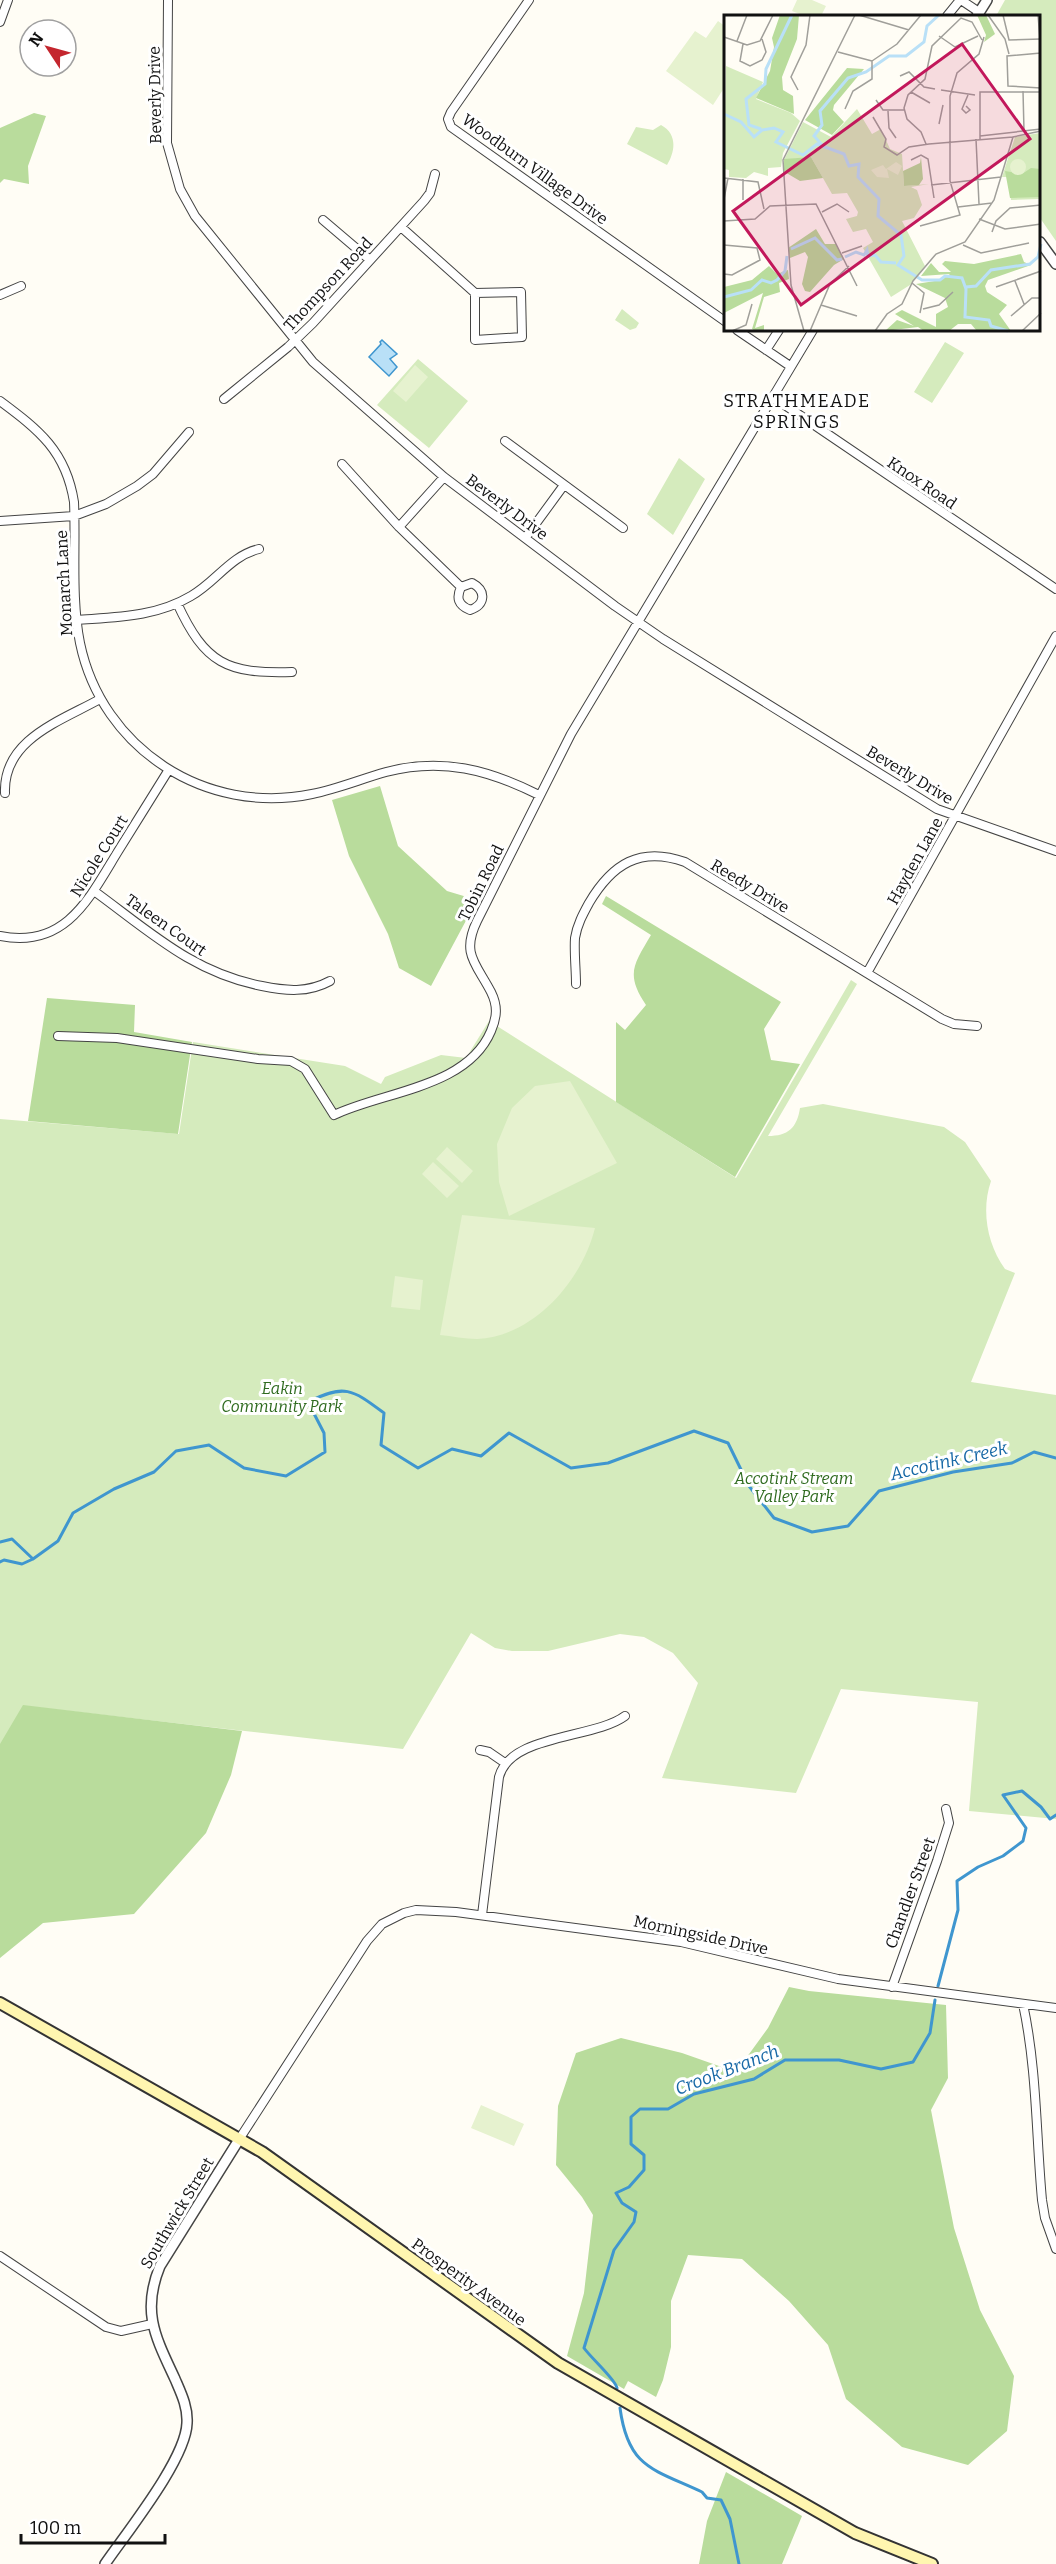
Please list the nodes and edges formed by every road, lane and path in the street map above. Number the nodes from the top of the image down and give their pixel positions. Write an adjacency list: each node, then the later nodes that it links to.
1 (8, 0): 8 (street)
2 (168, 0): 22 (street, Beverly Drive)
3 (529, 0): 18 (street, Woodburn Village Drive)
4 (961, 0): 6 (street); 7 (street)
5 (987, 0): 6 (street)
6 (978, 14)
7 (949, 15)
8 (0, 22)
9 (435, 174): 11 (street, Thompson Road)
10 (323, 220): 13 (street)
11 (401, 227): 13 (street, Thompson Road); 16 (street)
12 (1041, 243): 14 (street)
13 (370, 260): 22 (street, Thompson Road)
14 (1056, 264)
15 (21, 286): 17 (street)
16 (475, 293): 16 (street)
17 (0, 295)
18 (724, 321)
19 (740, 332): 23 (street)
20 (778, 332): 23 (street)
21 (812, 332): 24 (street, Tobin Road)
22 (294, 341): 26 (street, Thompson Road); 31 (street, Beverly Drive)
23 (766, 350): 24 (street)
24 (790, 366): 25 (street, Tobin Road)
25 (773, 397): 40 (street, Knox Road); 43 (street, Tobin Road)
26 (224, 399)
27 (0, 401): 33 (street, Monarch Lane)
28 (189, 432): 33 (street)
29 (505, 441): 32 (street)
30 (342, 464): 35 (street)
31 (444, 477): 35 (street); 37 (street, Beverly Drive)
32 (564, 485): 36 (street); 37 (street)
33 (74, 516): 34 (street); 42 (street, Monarch Lane)
34 (0, 521)
35 (399, 527): 39 (street)
36 (623, 528)
37 (526, 537): 43 (street, Beverly Drive)
38 (260, 549): 41 (street)
39 (461, 587)
40 (1056, 590)
41 (177, 603): 42 (street); 45 (street)
42 (77, 620): 46 (street, Monarch Lane)
43 (638, 622): 49 (street, Tobin Road); 50 (street, Beverly Drive)
44 (1056, 636): 50 (street, Hayden Lane)
45 (292, 672)
46 (100, 699): 47 (street, Monarch Lane); 48 (street)
47 (168, 771): 49 (street, Monarch Lane); 52 (street, Nicole Court)
48 (5, 793)
49 (539, 795): 58 (street, Tobin Road)
50 (955, 817): 51 (street, Beverly Drive); 54 (street, Hayden Lane)
51 (1056, 851)
52 (94, 891): 53 (street, Nicole Court); 55 (street, Taleen Court)
53 (0, 936)
54 (867, 973): 56 (street, Reedy Drive); 57 (street, Reedy Drive)
55 (330, 981)
56 (576, 984)
57 (977, 1026)
58 (58, 1036)
59 (625, 1716): 61 (street)
60 (480, 1750): 61 (street)
61 (505, 1763): 63 (street)
62 (946, 1809): 64 (street, Chandler Street)
63 (482, 1915): 64 (street, Morningside Drive); 68 (street, Morningside Drive)
64 (892, 1986): 66 (street, Morningside Drive)
65 (0, 2003): 68 (main road, Prosperity Avenue)
66 (1023, 2004): 67 (street, Morningside Drive); 69 (street)
67 (1056, 2008)
68 (240, 2138): 71 (street, Southwick Street); 73 (main road, Prosperity Avenue)
69 (1056, 2249)
70 (0, 2256): 71 (street)
71 (152, 2324): 72 (street, Southwick Street)
72 (105, 2564)
73 (932, 2564)

